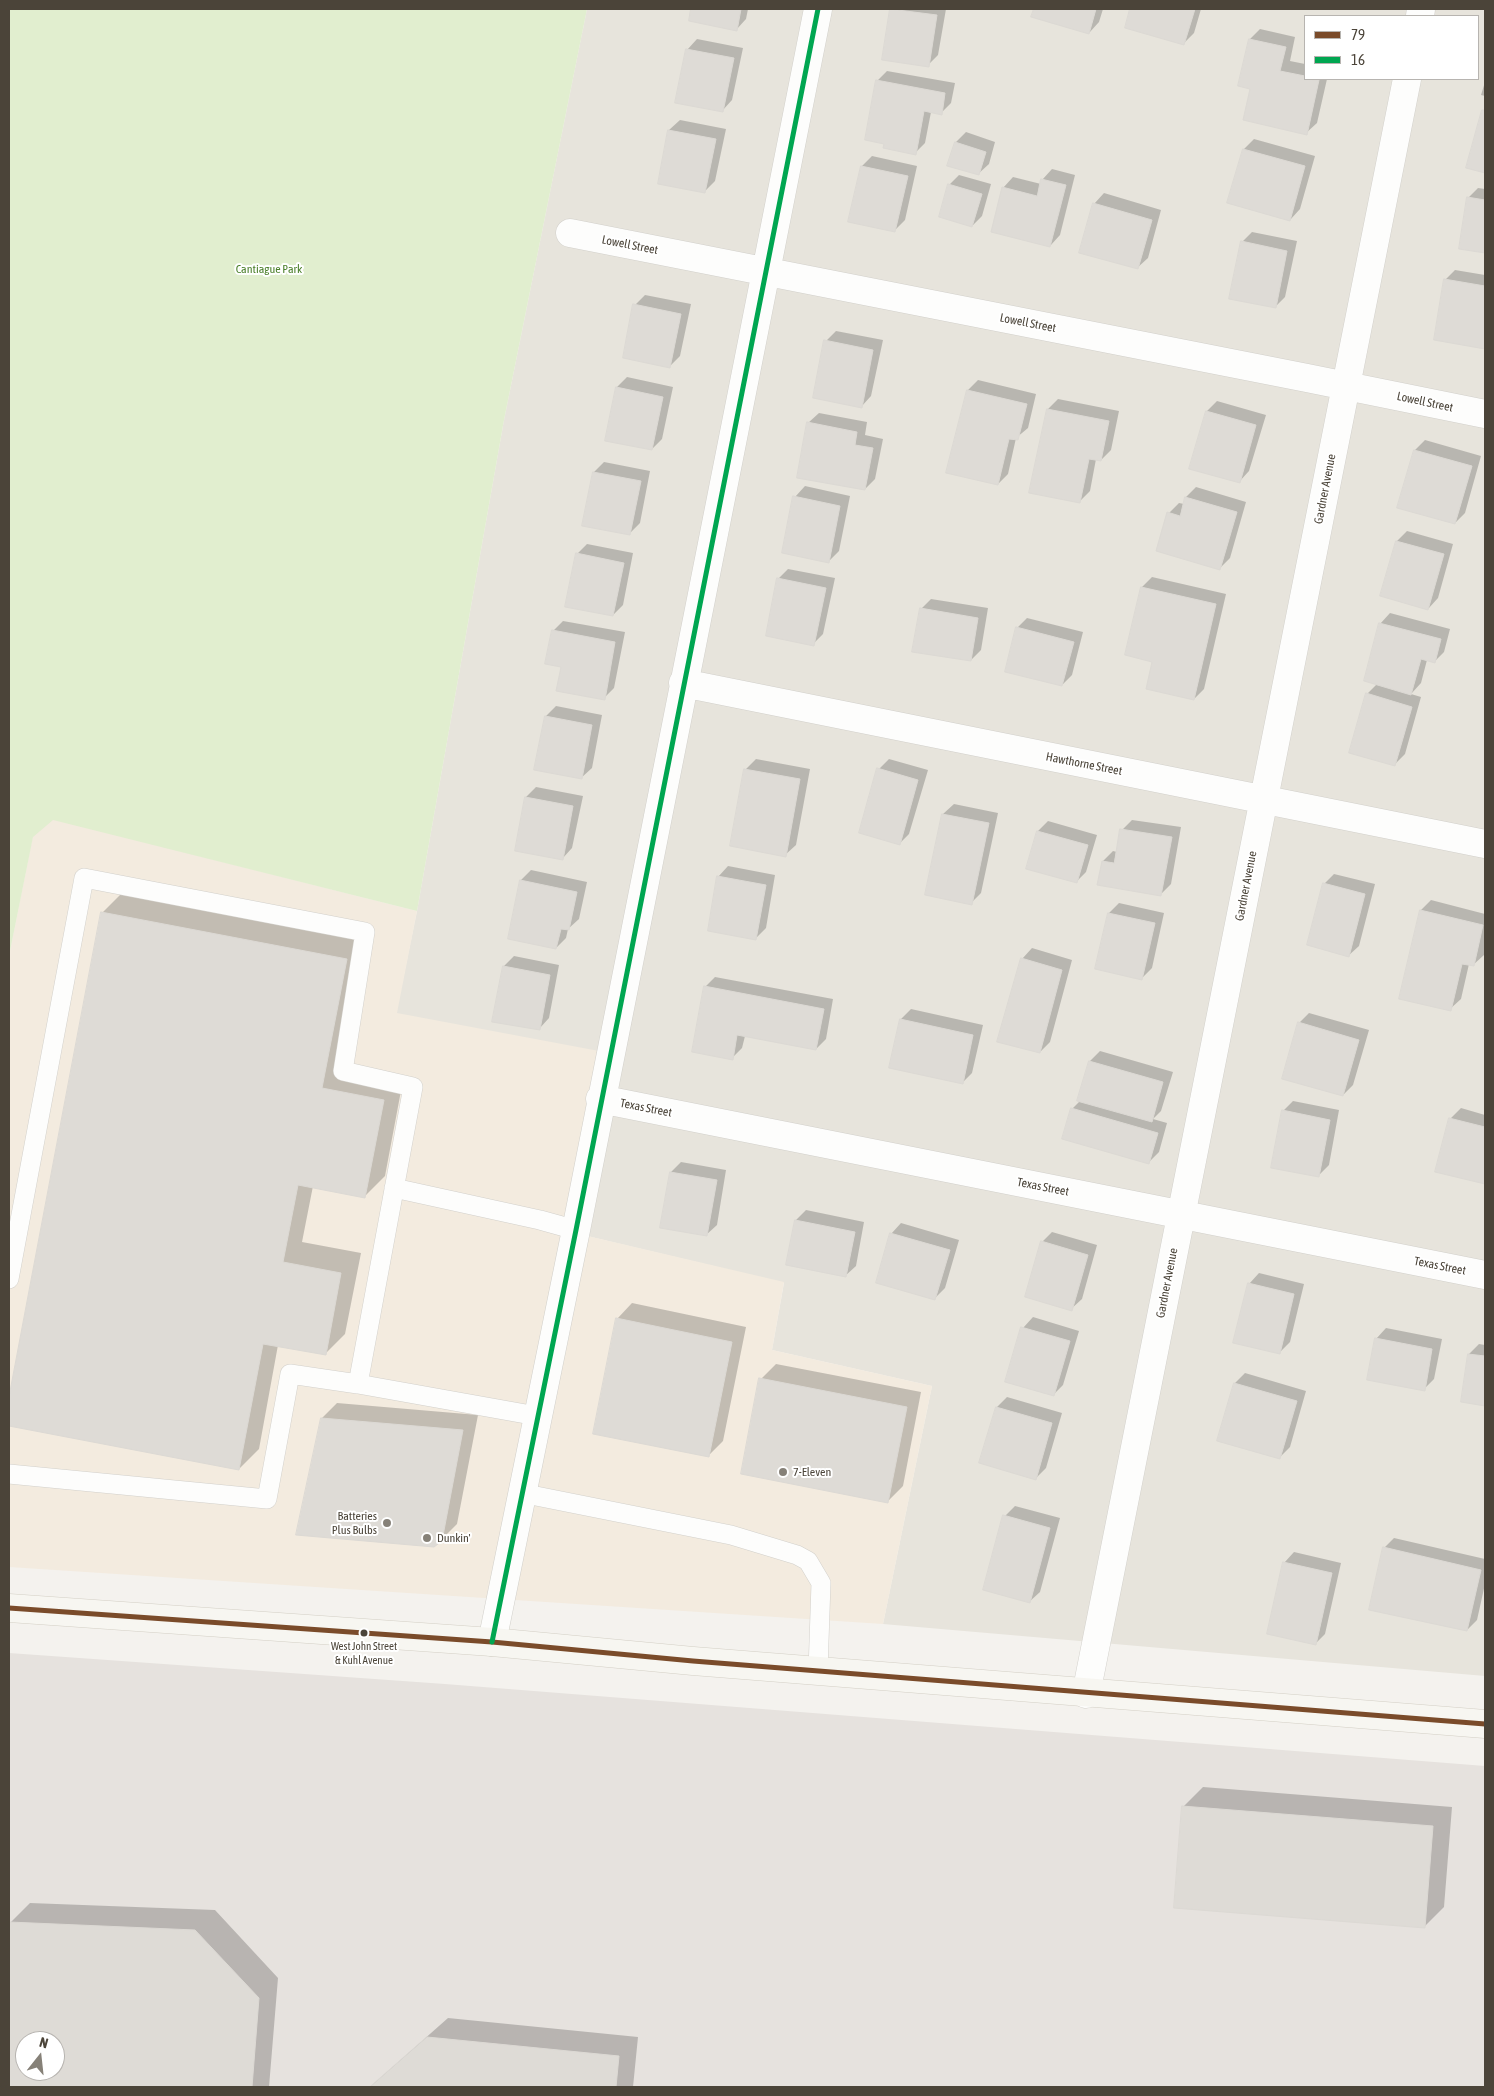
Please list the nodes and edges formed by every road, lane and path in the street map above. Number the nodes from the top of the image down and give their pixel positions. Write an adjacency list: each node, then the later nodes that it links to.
1 (818, 9): 4 (street)
2 (1407, 80): 5 (street, Gardner Avenue)
3 (570, 233): 4 (street, Lowell Street)
4 (766, 271): 5 (street, Lowell Street); 7 (street)
5 (1346, 386): 6 (street, Lowell Street); 8 (street, Gardner Avenue)
6 (1485, 414)
7 (683, 683): 8 (street, Hawthorne Street); 10 (street)
8 (1263, 800): 9 (street, Hawthorne Street); 12 (street, Gardner Avenue)
9 (1485, 844)
10 (600, 1098): 12 (street, Texas Street); 13 (street)
11 (394, 1188): 13 (lane); 15 (lane); 16 (lane)
12 (1181, 1214): 14 (street, Texas Street); 23 (street, Gardner Avenue)
13 (576, 1230): 17 (street)
14 (1485, 1275)
15 (9, 1279)
16 (358, 1384): 17 (lane); 18 (lane)
17 (537, 1416): 19 (street)
18 (9, 1474)
19 (521, 1493): 21 (street); 22 (lane)
20 (9, 1608): 21 (main road)
21 (492, 1642): 22 (main road)
22 (818, 1671): 23 (main road)
23 (1086, 1694): 24 (main road)
24 (1485, 1724)

